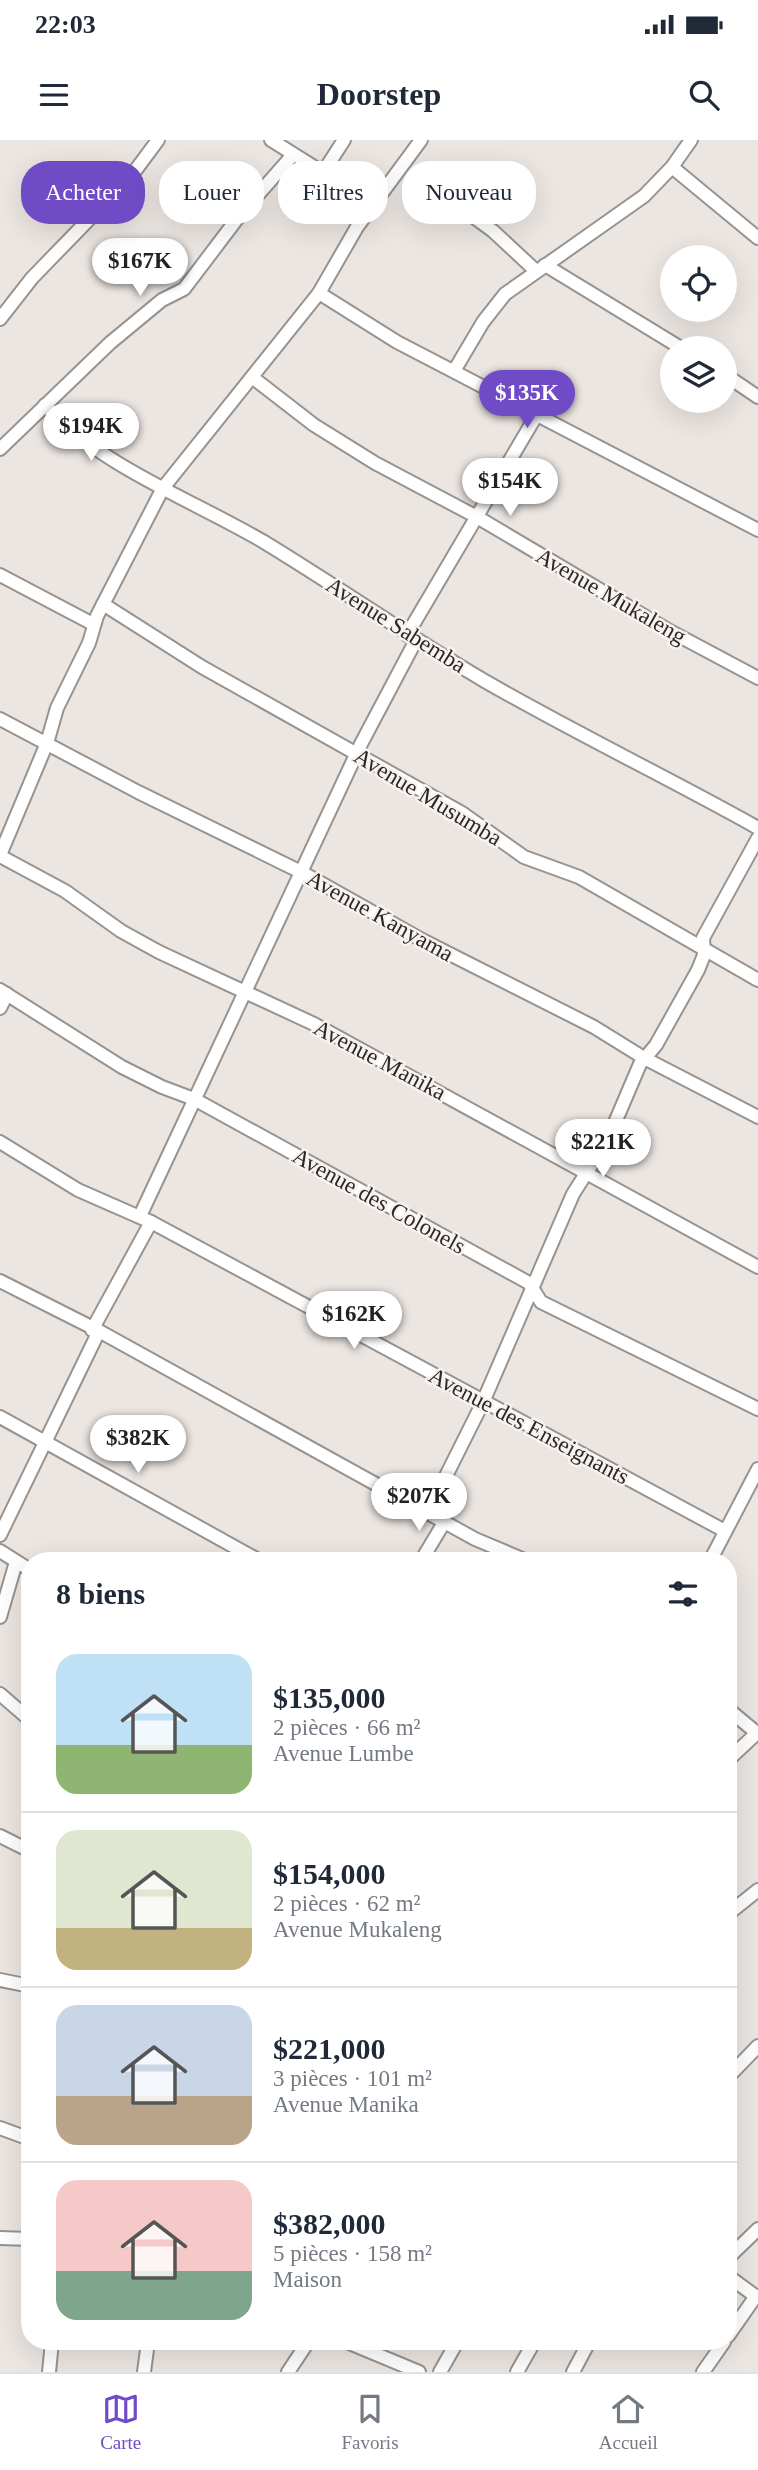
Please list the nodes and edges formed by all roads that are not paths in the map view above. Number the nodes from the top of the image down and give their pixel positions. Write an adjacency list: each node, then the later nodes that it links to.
1 (158, 140): 16 (street)
2 (271, 140): 6 (street)
3 (344, 140): 8 (street)
4 (421, 140): 10 (street)
5 (691, 140): 9 (street)
6 (292, 156): 7 (street); 22 (street)
7 (300, 161)
8 (330, 161)
9 (672, 167): 13 (street); 14 (street)
10 (388, 184)
11 (361, 224): 15 (street)
12 (483, 224): 14 (street)
13 (758, 238)
14 (541, 268): 17 (street); 18 (street)
15 (319, 293): 18 (street); 19 (street)
16 (0, 319)
17 (660, 336)
18 (454, 371): 23 (street)
19 (252, 377): 25 (street); 26 (street, Avenue Mukaleng)
20 (737, 383): 21 (street)
21 (758, 397)
22 (45, 405): 24 (street); 25 (street, Avenue Sabemba)
23 (536, 416): 26 (street); 27 (street)
24 (0, 449)
25 (163, 488): 29 (street); 31 (street, Avenue Sabemba)
26 (477, 517): 31 (street); 32 (street, Avenue Mukaleng)
27 (758, 530)
28 (0, 575): 30 (street)
29 (103, 604): 30 (street); 35 (street, Avenue Musumba)
30 (93, 624): 34 (street)
31 (412, 638): 35 (street); 36 (street, Avenue Sabemba)
32 (758, 678)
33 (0, 719): 34 (street, Avenue Kanyama)
34 (47, 743): 38 (street); 39 (street, Avenue Kanyama)
35 (358, 756): 39 (street); 40 (street, Avenue Musumba)
36 (758, 828)
37 (758, 838): 40 (street)
38 (0, 856): 43 (street, Avenue Manika)
39 (303, 873): 43 (street); 45 (street, Avenue Kanyama)
40 (703, 949): 41 (street, Avenue Musumba); 45 (street)
41 (758, 980)
42 (4, 992): 44 (street); 46 (street, Avenue des Colonels)
43 (246, 992): 46 (street); 49 (street, Avenue Manika)
44 (0, 1008)
45 (644, 1058): 47 (street, Avenue Kanyama); 49 (street)
46 (194, 1099): 50 (street); 53 (street, Avenue des Colonels)
47 (758, 1117)
48 (0, 1142): 50 (street, Avenue des Enseignants)
49 (587, 1172): 51 (street, Avenue Manika); 53 (street)
50 (146, 1219): 54 (street); 55 (street, Avenue des Enseignants)
51 (758, 1267)
52 (0, 1281): 54 (street)
53 (533, 1289): 55 (street); 56 (street, Avenue des Colonels)
54 (95, 1330): 58 (street); 60 (street)
55 (484, 1402): 60 (street); 62 (street, Avenue des Enseignants)
56 (758, 1409)
57 (0, 1417): 58 (street)
58 (45, 1442): 63 (street); 65 (street)
59 (758, 1469): 62 (street)
60 (428, 1512): 61 (street)
61 (445, 1521): 66 (street); 67 (street)
62 (725, 1531): 68 (street)
63 (0, 1535)
64 (0, 1551): 69 (street)
65 (244, 1552)
66 (426, 1552)
67 (506, 1552)
68 (714, 1552)
69 (16, 1562): 70 (street); 71 (street)
70 (21, 1565)
71 (0, 1618)
72 (0, 1694): 73 (street)
73 (21, 1712)
74 (737, 1716): 75 (street)
75 (758, 1733): 76 (street)
76 (737, 1752)
77 (0, 1836): 78 (street)
78 (21, 1847)
79 (758, 1890): 80 (street)
80 (737, 1907)
81 (0, 1980): 82 (street)
82 (21, 1984)
83 (758, 2046): 84 (street)
84 (737, 2068)
85 (0, 2128): 86 (street)
86 (21, 2136)
87 (758, 2229): 90 (street)
88 (0, 2238): 89 (street)
89 (21, 2239)
90 (737, 2249)
91 (737, 2283): 92 (street)
92 (757, 2297): 93 (street)
93 (737, 2322)
94 (51, 2350): 102 (street)
95 (147, 2350): 103 (street)
96 (303, 2350): 104 (street)
97 (366, 2350): 105 (street)
98 (452, 2350): 106 (street)
99 (529, 2350): 107 (street)
100 (585, 2350): 108 (street)
101 (716, 2350): 109 (street)
102 (49, 2372)
103 (144, 2372)
104 (288, 2372)
105 (419, 2372)
106 (440, 2372)
107 (517, 2372)
108 (573, 2372)
109 (703, 2372)

